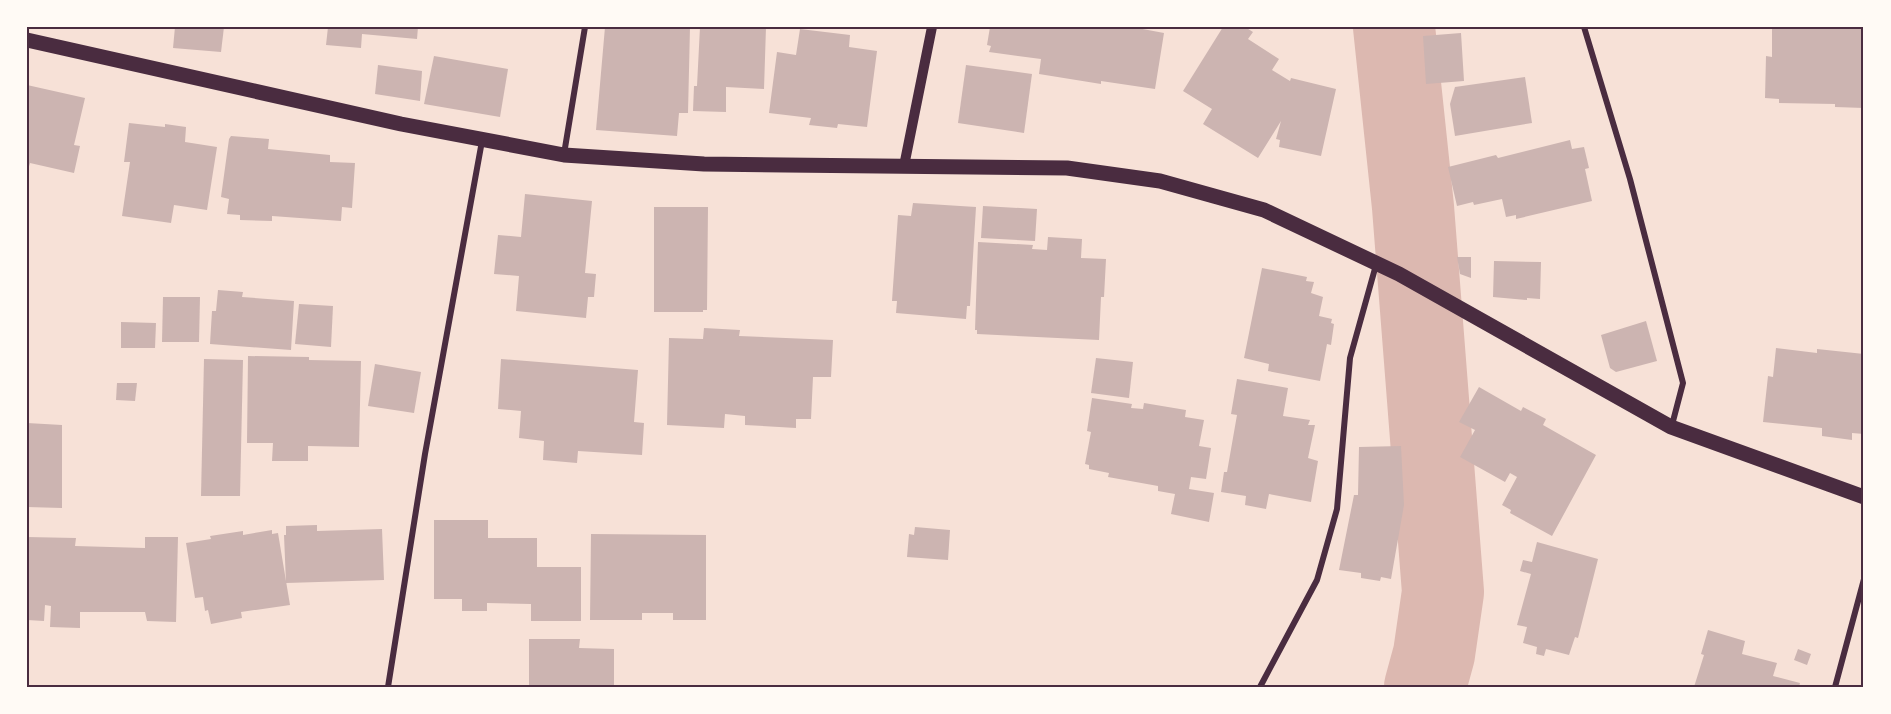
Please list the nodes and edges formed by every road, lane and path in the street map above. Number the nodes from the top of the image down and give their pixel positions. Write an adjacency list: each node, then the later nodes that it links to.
1 (585, 27): 6 (street)
2 (932, 27): 7 (street)
3 (1584, 27): 9 (street)
4 (27, 40): 5 (main road)
5 (482, 140): 6 (main road); 12 (street)
6 (564, 155): 7 (main road)
7 (904, 166): 8 (main road)
8 (1377, 263): 9 (main road); 13 (street)
9 (1671, 427): 10 (main road)
10 (1864, 497)
11 (1864, 579): 14 (street)
12 (388, 687)
13 (1260, 687)
14 (1836, 687)

